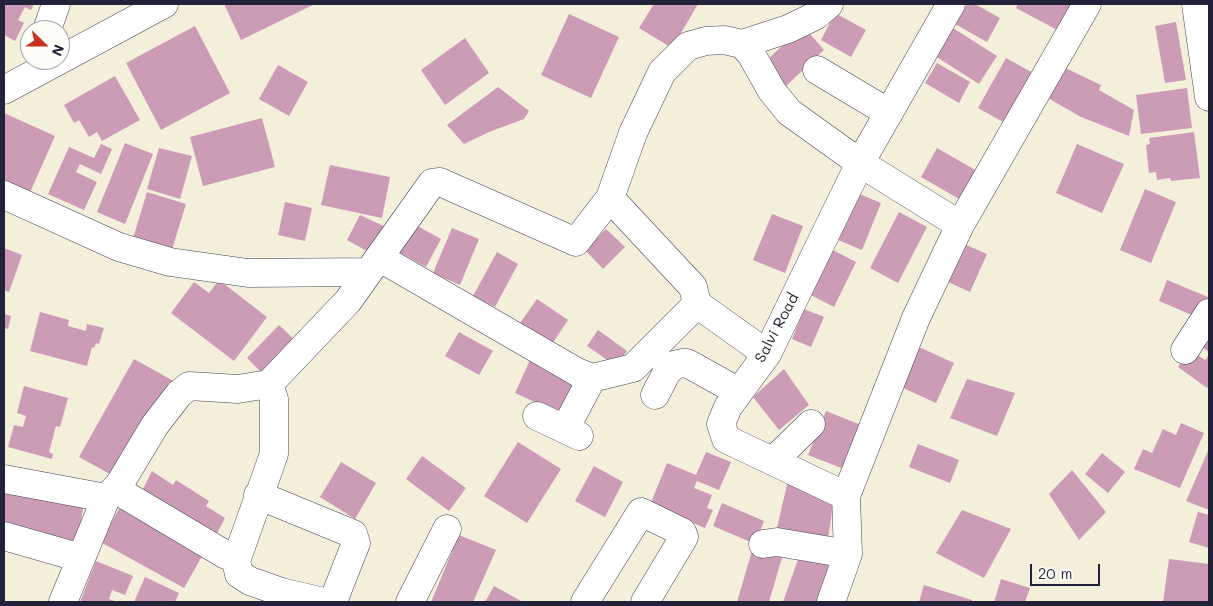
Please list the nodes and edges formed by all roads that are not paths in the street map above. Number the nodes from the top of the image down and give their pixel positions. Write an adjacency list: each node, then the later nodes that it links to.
1 (56, 4): 7 (street)
2 (164, 4): 9 (street)
3 (829, 4): 8 (street)
4 (950, 4): 14 (street, Salvi Road)
5 (1087, 4): 18 (street)
6 (1196, 4): 13 (street)
7 (50, 20)
8 (742, 44): 15 (street); 17 (street)
9 (70, 51)
10 (32, 70): 12 (street)
11 (817, 70): 14 (street)
12 (4, 90)
13 (1209, 97)
14 (889, 113): 15 (street, Salvi Road)
15 (860, 163): 18 (street); 23 (street, Salvi Road)
16 (4, 194): 19 (street)
17 (610, 198): 19 (street); 20 (street)
18 (960, 225): 34 (street)
19 (374, 265): 24 (street); 25 (street)
20 (697, 304): 23 (street); 24 (street)
21 (1209, 313): 22 (street)
22 (1185, 350)
23 (766, 354): 26 (street, Salvi Road)
24 (592, 378): 28 (street)
25 (268, 384): 32 (street); 33 (street)
26 (739, 392): 27 (street); 30 (street, Salvi Road)
27 (655, 395)
28 (537, 416)
29 (811, 424): 30 (street)
30 (773, 461): 34 (street, Salvi Road)
31 (4, 479): 32 (street)
32 (110, 494): 39 (street); 40 (street)
33 (258, 495): 42 (street); 43 (street)
34 (846, 496): 38 (street)
35 (447, 529): 44 (street)
36 (4, 536): 40 (street)
37 (763, 544): 38 (street)
38 (848, 554): 47 (street)
39 (226, 555)
40 (81, 558): 41 (street)
41 (63, 602)
42 (324, 602)
43 (330, 602)
44 (410, 602)
45 (585, 602): 46 (street)
46 (645, 602)
47 (831, 602)

